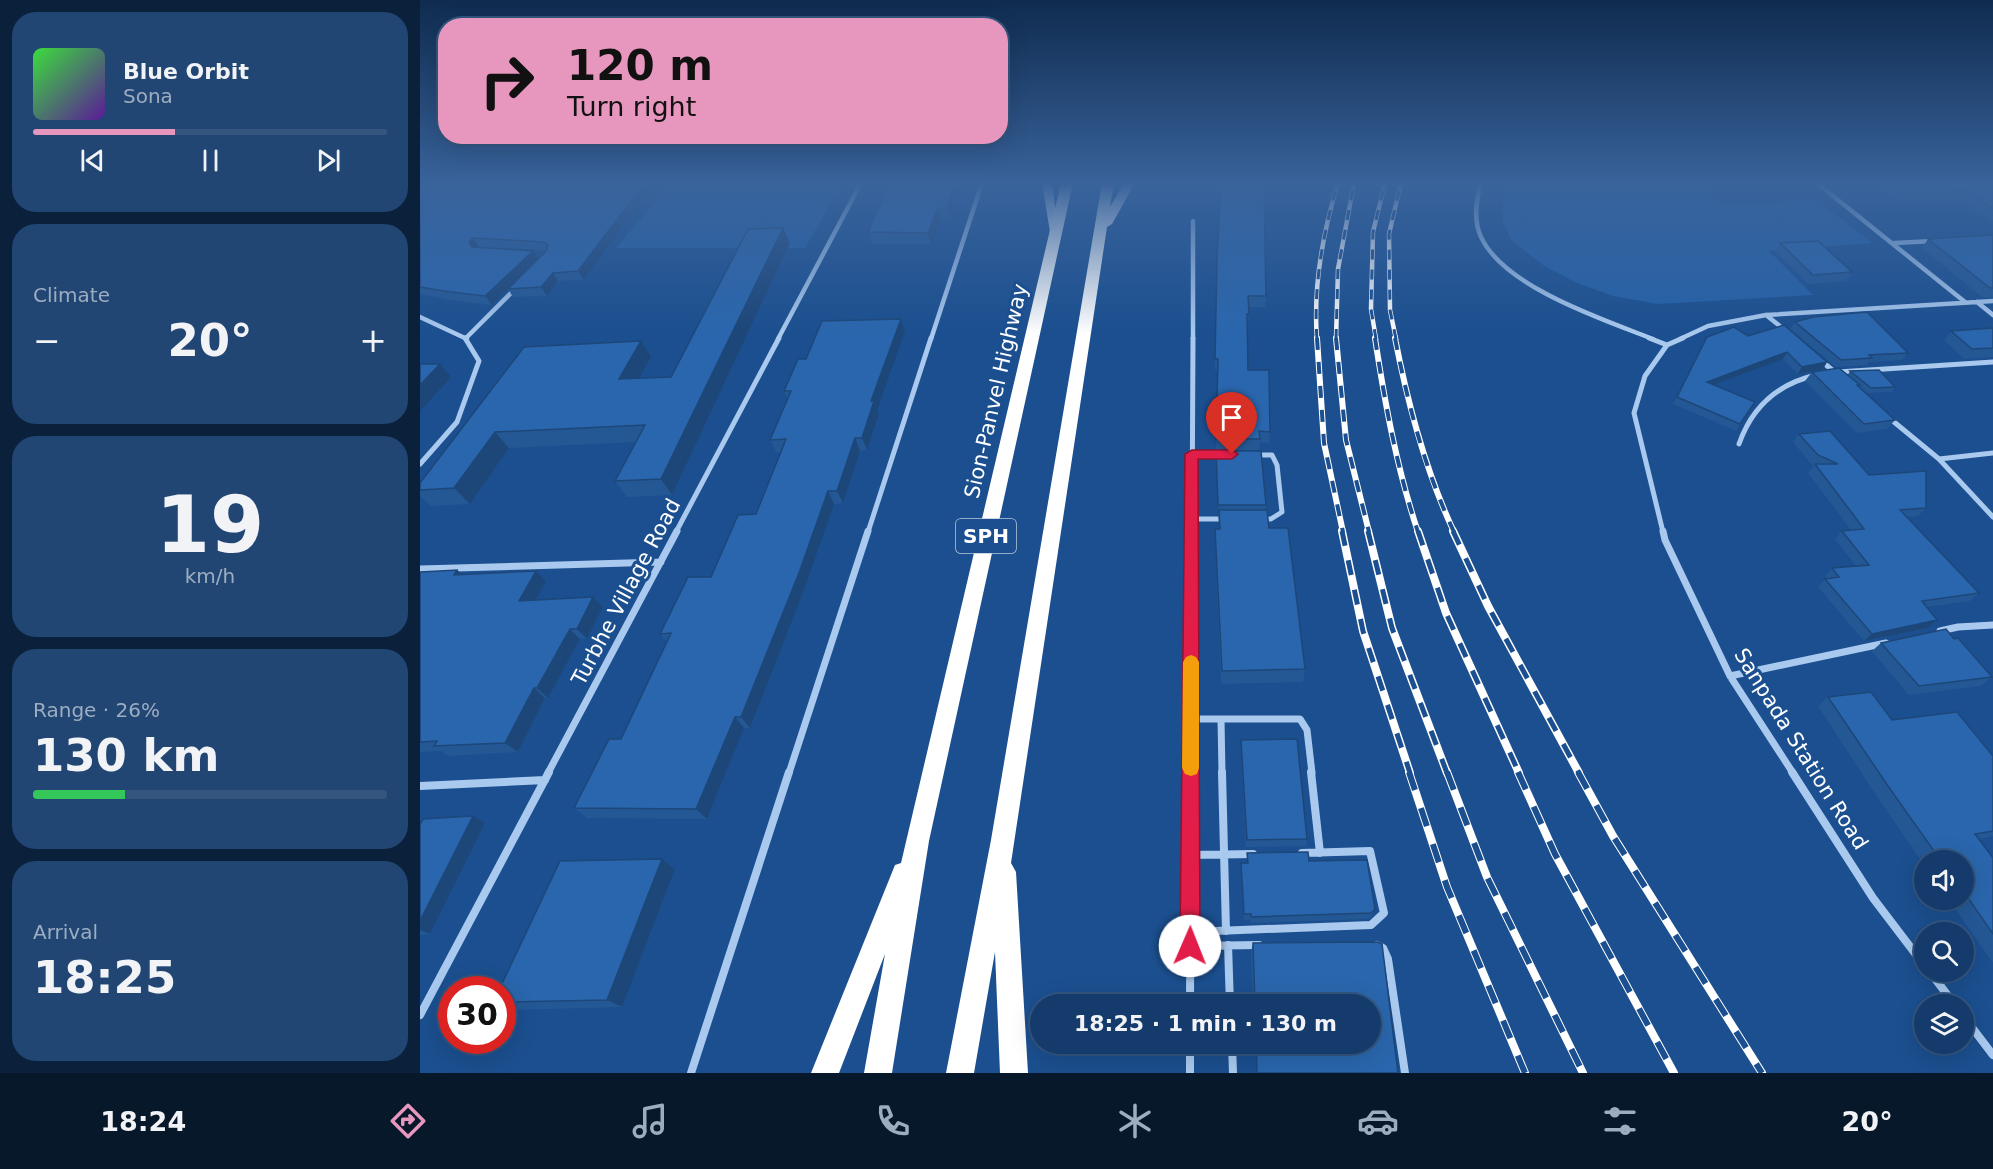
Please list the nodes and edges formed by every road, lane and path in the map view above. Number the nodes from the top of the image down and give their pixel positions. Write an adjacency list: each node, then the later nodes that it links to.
1 (835, 233): 36 (street, Turbhe Village Road)
2 (966, 233): 69 (street)
3 (1055, 233): 47 (highway, Sion-Panvel Highway / SPH)
4 (1100, 233): 46 (highway)
5 (1193, 233): 27 (street)
6 (1481, 233): 19 (street)
7 (1880, 233): 9 (street)
8 (1937, 241): 9 (street)
9 (1893, 243): 13 (street)
10 (524, 280): 18 (street)
11 (1993, 301): 12 (street, Sanpada Station Road)
12 (1977, 302): 13 (street, Sanpada Station Road); 15 (street)
13 (1965, 303): 14 (street, Sanpada Station Road)
14 (1766, 315): 17 (street); 19 (street, Sanpada Station Road)
15 (1993, 315)
16 (420, 317): 18 (street)
17 (1792, 336)
18 (466, 338): 31 (street)
19 (1667, 345): 41 (street, Sanpada Station Road)
20 (1817, 358): 22 (street)
21 (1993, 362): 22 (street)
22 (1835, 372): 23 (street); 25 (street)
23 (1843, 379)
24 (1887, 415): 30 (street)
25 (1739, 444)
26 (1993, 453): 30 (street)
27 (1192, 454): 28 (street); 33 (street)
28 (1232, 454)
29 (1242, 455): 35 (street)
30 (1939, 459): 32 (street)
31 (420, 464)
32 (1993, 517)
33 (1191, 519): 34 (street); 42 (street)
34 (1230, 519)
35 (1251, 519)
36 (661, 562): 37 (street); 44 (street, Turbhe Village Road)
37 (420, 569)
38 (1993, 625): 39 (street)
39 (1935, 632)
40 (1890, 642): 41 (street)
41 (1730, 676): 59 (street, Sanpada Station Road)
42 (1191, 719): 43 (street); 51 (street)
43 (1221, 720): 48 (street); 52 (street)
44 (545, 780): 45 (street); 64 (street, Turbhe Village Road)
45 (420, 786)
46 (1003, 840): 72 (highway); 73 (highway)
47 (917, 841): 70 (highway); 71 (highway, SPH)
48 (1320, 853): 50 (street); 53 (street)
49 (1266, 854): 52 (street)
50 (1288, 854)
51 (1191, 855): 52 (street); 54 (street)
52 (1223, 855): 53 (street)
53 (1226, 931): 54 (street)
54 (1190, 932): 58 (street)
55 (1363, 944): 76 (street)
56 (1228, 945): 57 (street); 58 (street); 62 (street)
57 (1273, 945)
58 (1190, 946): 61 (street)
59 (1914, 952)
60 (1937, 982): 63 (street)
61 (1190, 994)
62 (1230, 994)
63 (1946, 994)
64 (420, 1015)
65 (1974, 1030): 68 (street)
66 (1190, 1054): 74 (street)
67 (1232, 1054): 75 (street)
68 (1993, 1055)
69 (690, 1073)
70 (825, 1073)
71 (879, 1073)
72 (960, 1073)
73 (1014, 1073)
74 (1190, 1073)
75 (1233, 1073)
76 (1405, 1073)

